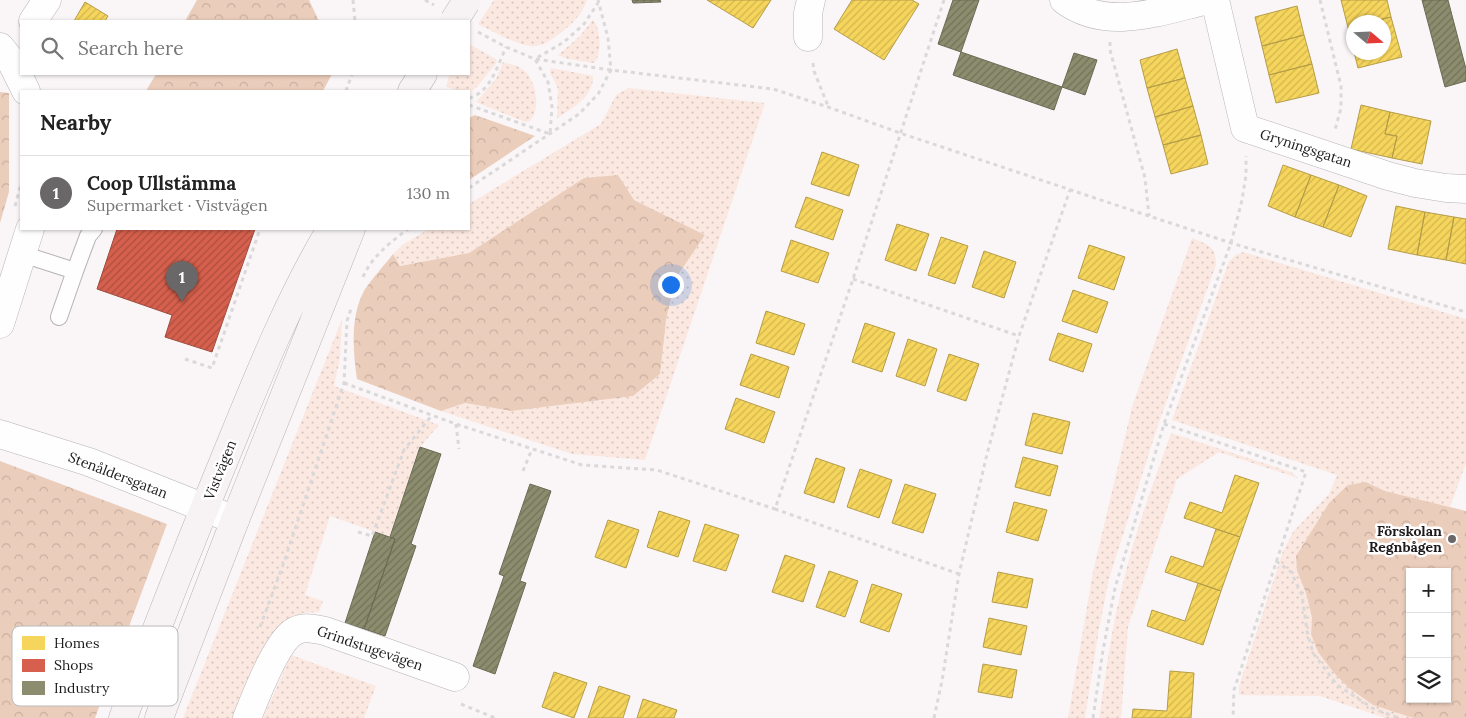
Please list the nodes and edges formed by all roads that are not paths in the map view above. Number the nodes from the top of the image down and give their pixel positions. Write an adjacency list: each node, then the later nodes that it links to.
1 (47, 0): 6 (street)
2 (811, 0): 7 (street)
3 (1064, 0): 4 (street)
4 (1208, 0)
5 (1216, 0): 12 (street, Gryningsgatan)
6 (35, 20)
7 (808, 37)
8 (10, 49): 10 (street)
9 (422, 75): 11 (main road)
10 (26, 90)
11 (413, 90)
12 (1466, 189)
13 (93, 230): 17 (lane)
14 (330, 230): 21 (main road, Vistvägen)
15 (352, 230): 22 (main road)
16 (26, 241): 17 (lane); 19 (street)
17 (74, 271): 18 (lane)
18 (59, 317)
19 (0, 324)
20 (0, 434): 21 (street, Stenåldersgatan)
21 (205, 508): 22 (street, Stenåldersgatan); 23 (main road, Vistvägen)
22 (235, 520): 24 (main road)
23 (159, 626)
24 (178, 668)
25 (455, 677): 30 (street, Grindstugevägen)
26 (128, 706): 28 (main road, Vistvägen)
27 (164, 706): 29 (main road)
28 (123, 718)
29 (159, 718)
30 (247, 718)

